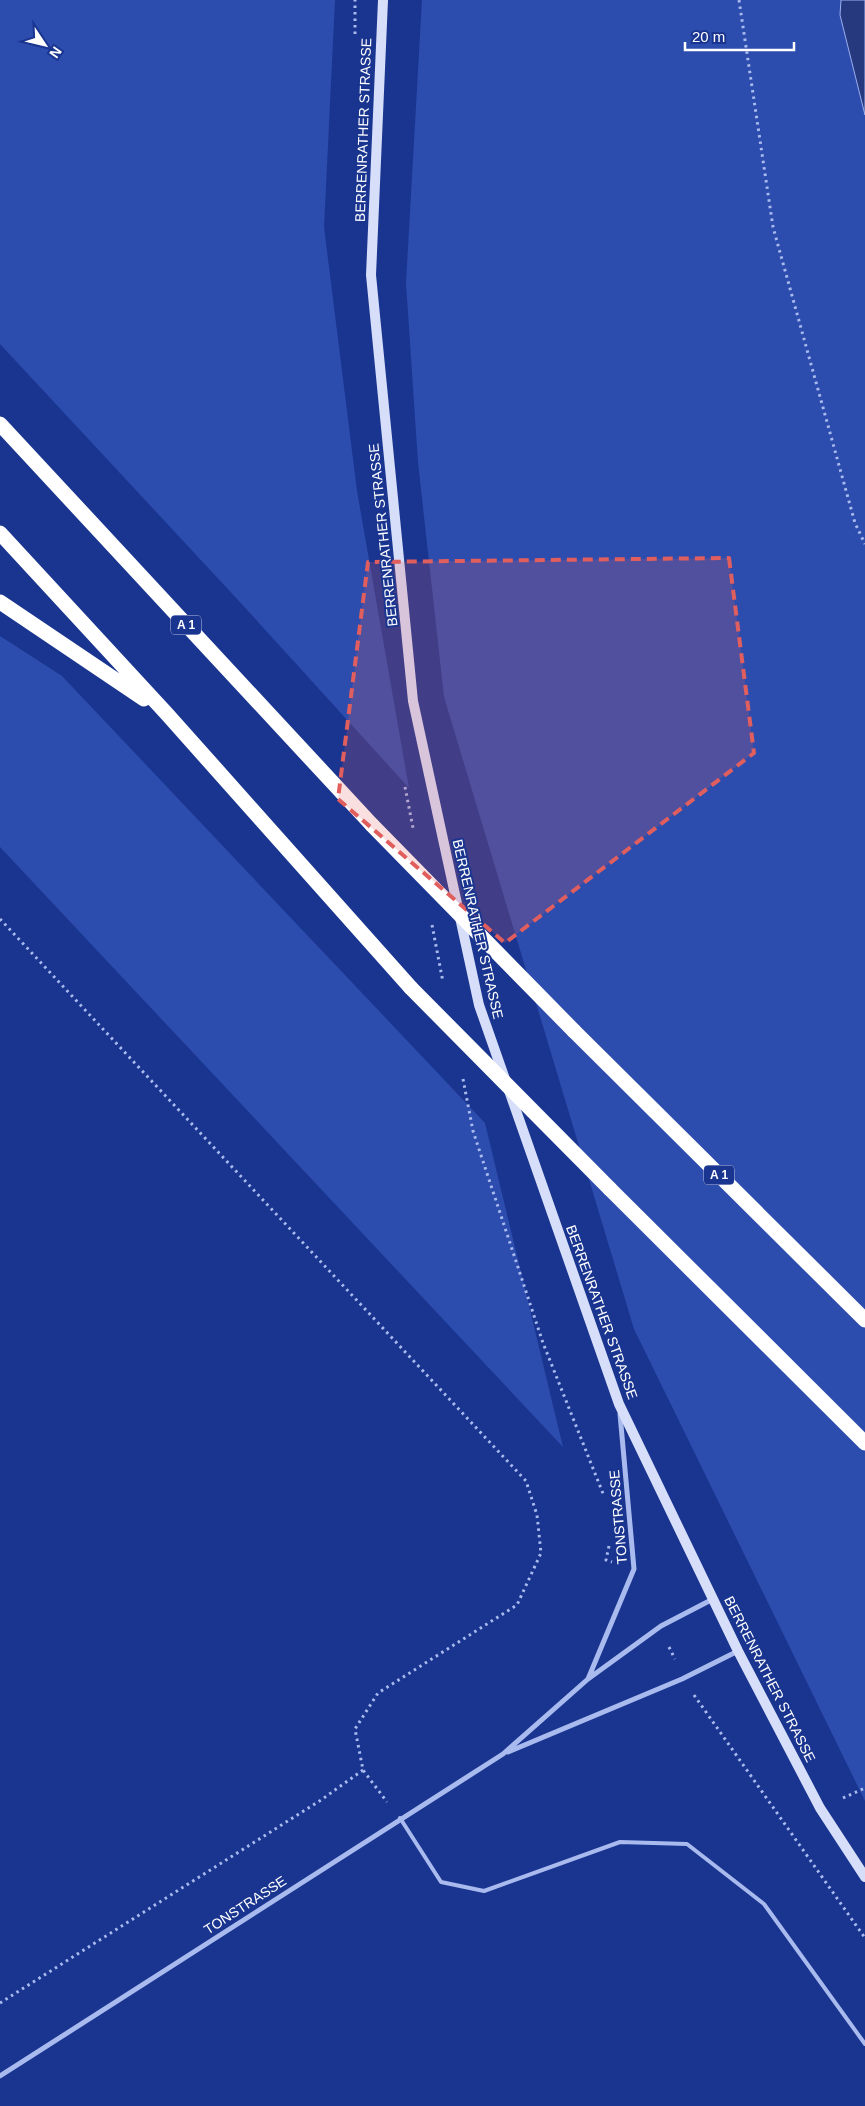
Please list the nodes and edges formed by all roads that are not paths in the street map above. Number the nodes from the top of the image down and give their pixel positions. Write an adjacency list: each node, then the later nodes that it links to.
1 (383, 0): 7 (main road, BERRENRATHER STRASSE)
2 (0, 424): 6 (highway, A 1, bridge)
3 (0, 533): 5 (highway)
4 (0, 602): 5 (highway)
5 (167, 714): 8 (highway, bridge)
6 (865, 1320)
7 (619, 1404): 9 (main road, BERRENRATHER STRASSE); 11 (street, TONSTRASSE)
8 (865, 1443)
9 (714, 1598): 10 (main road, BERRENRATHER STRASSE); 11 (street, TONSTRASSE)
10 (738, 1651): 12 (street, TONSTRASSE); 14 (main road, BERRENRATHER STRASSE)
11 (588, 1679): 12 (street, TONSTRASSE)
12 (503, 1754): 13 (street, TONSTRASSE)
13 (400, 1818): 15 (lane); 16 (street, TONSTRASSE)
14 (865, 1877)
15 (865, 2044)
16 (0, 2076)

